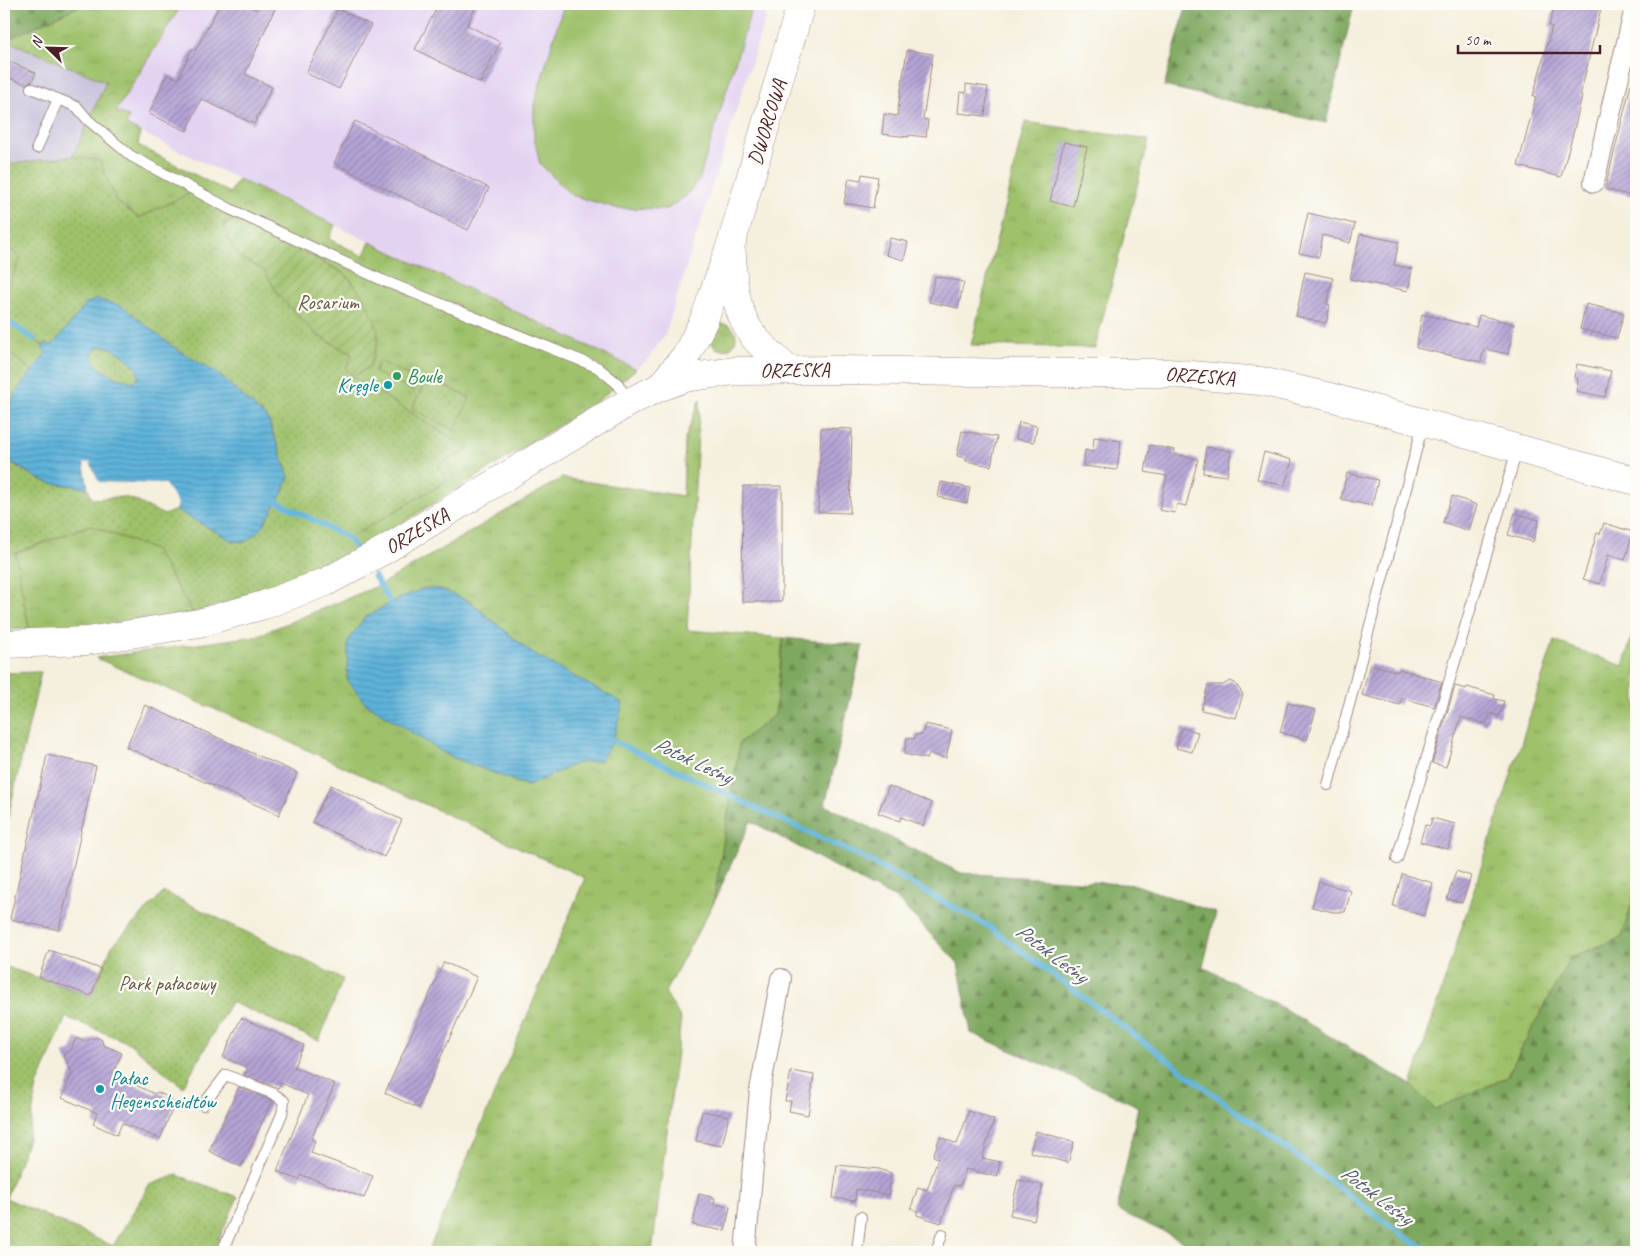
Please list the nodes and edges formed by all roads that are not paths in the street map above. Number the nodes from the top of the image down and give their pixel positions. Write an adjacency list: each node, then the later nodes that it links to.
1 (801, 4): 7 (street, DWORCOWA)
2 (1636, 4): 6 (street)
3 (31, 88): 4 (lane)
4 (58, 99): 5 (lane); 13 (lane)
5 (37, 148)
6 (1594, 182)
7 (732, 240): 8 (street, DWORCOWA); 9 (street, DWORCOWA)
8 (745, 321): 9 (street); 10 (street, DWORCOWA); 11 (street)
9 (703, 325): 11 (street); 12 (street, DWORCOWA)
10 (788, 370): 11 (street, ORZESKA); 14 (street, ORZESKA)
11 (723, 372): 12 (street, ORZESKA)
12 (660, 387): 13 (street, ORZESKA)
13 (629, 402): 17 (street, ORZESKA)
14 (1423, 423): 15 (street, ORZESKA); 18 (lane)
15 (1518, 449): 16 (street, ORZESKA); 19 (lane)
16 (1636, 481)
17 (4, 644)
18 (1328, 785)
19 (1397, 859)
20 (781, 979): 25 (street)
21 (203, 1105): 24 (lane)
22 (861, 1217): 26 (lane)
23 (942, 1234): 27 (lane)
24 (222, 1252)
25 (745, 1252)
26 (857, 1252)
27 (936, 1252)

